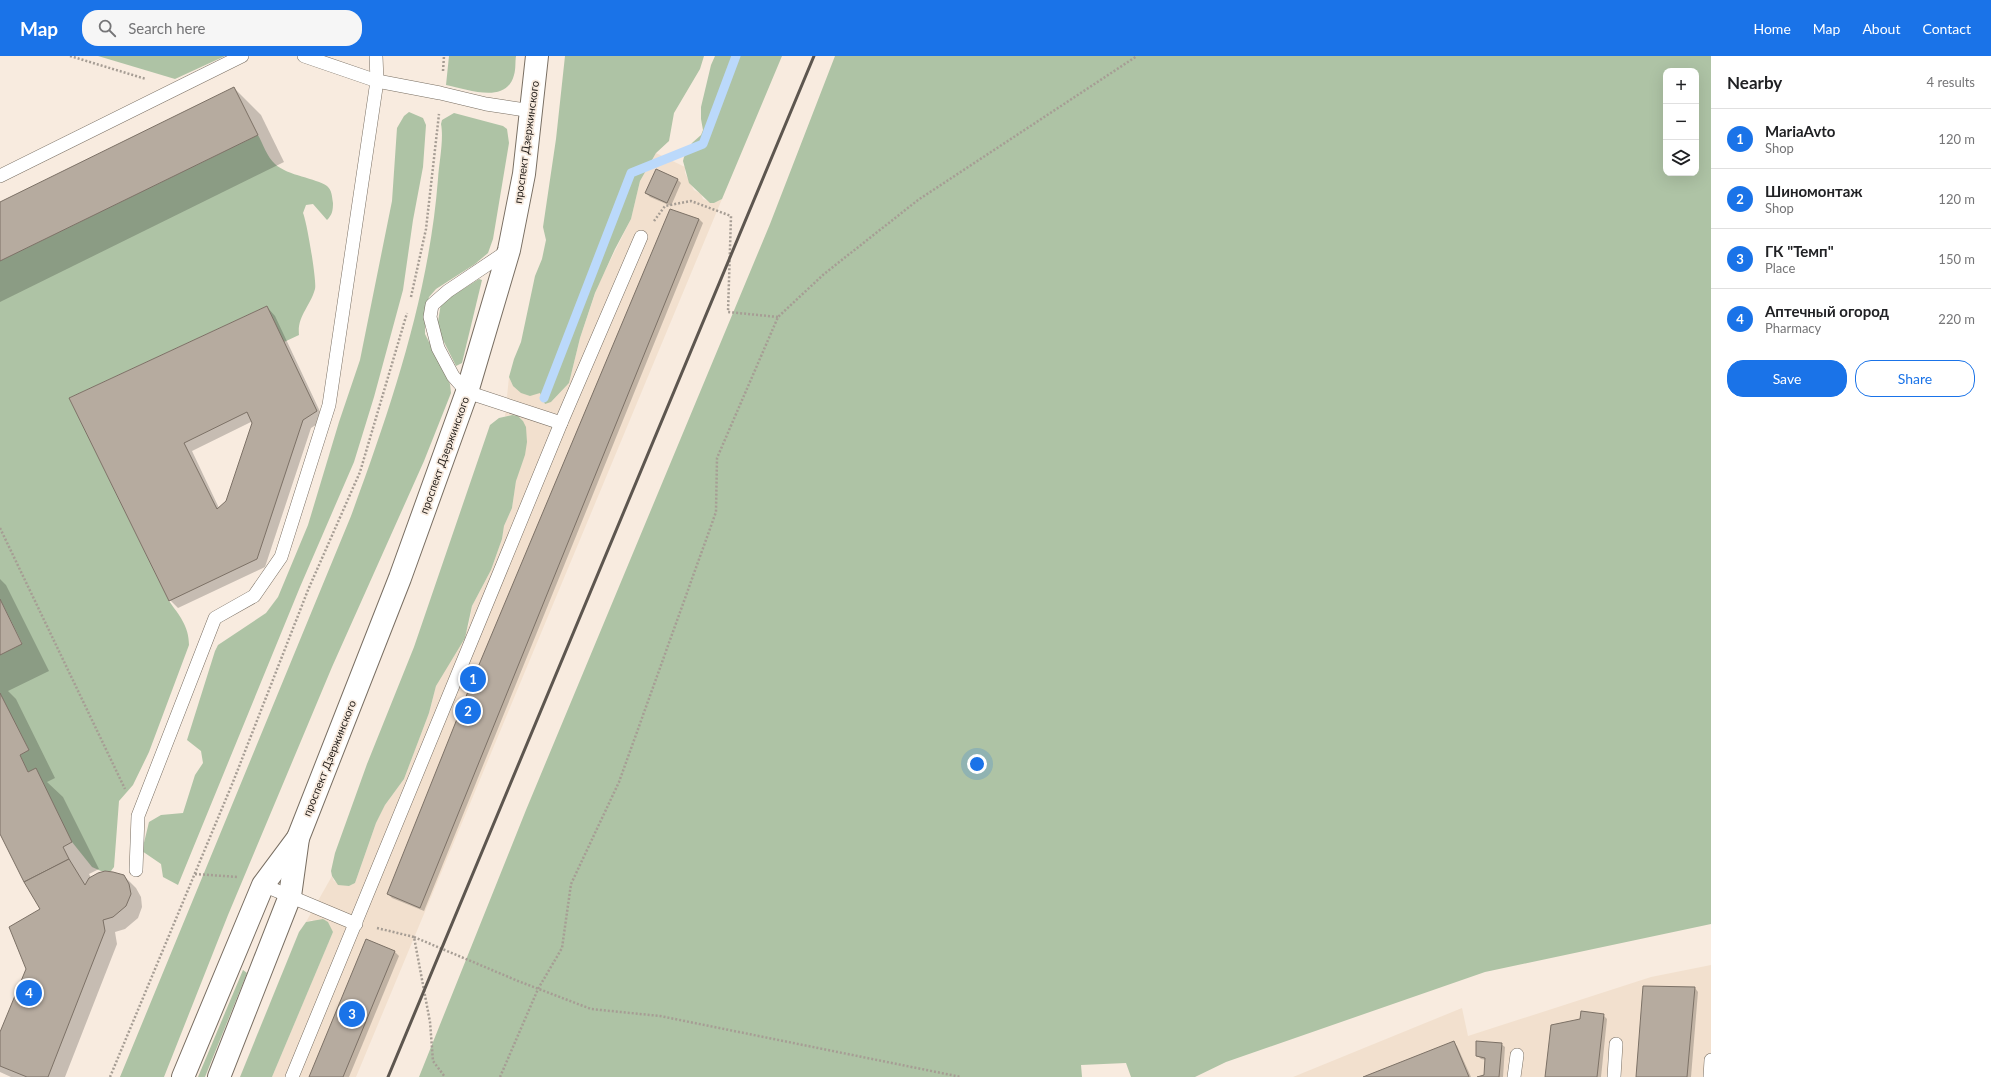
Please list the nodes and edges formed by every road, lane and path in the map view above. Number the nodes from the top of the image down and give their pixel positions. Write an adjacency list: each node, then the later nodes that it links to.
1 (70, 56): 9 (path)
2 (242, 56): 9 (lane)
3 (304, 56): 8 (lane)
4 (376, 56): 8 (lane)
5 (444, 56): 10 (path)
6 (537, 56): 11 (main road, проспект Дзержинского)
7 (1137, 56): 17 (path)
8 (376, 81): 10 (lane); 21 (lane)
9 (177, 88): 12 (lane)
10 (440, 93): 11 (lane); 15 (path)
11 (532, 111): 14 (main road, проспект Дзержинского)
12 (0, 176)
13 (641, 237): 17 (path); 19 (lane)
14 (509, 250): 18 (main road, проспект Дзержинского); 18 (lane)
15 (409, 303)
16 (408, 310): 24 (path)
17 (778, 317): 30 (path)
18 (467, 392): 19 (lane); 22 (main road, проспект Дзержинского)
19 (561, 423): 28 (lane)
20 (0, 528): 21 (path)
21 (138, 816): 23 (lane)
22 (298, 838): 26 (main road, проспект Дзержинского); 27 (main road, проспект Дзержинского)
23 (136, 870)
24 (195, 874): 25 (path); 34 (path)
25 (239, 877)
26 (263, 885): 27 (lane); 35 (main road, проспект Дзержинского)
27 (290, 896): 28 (lane); 36 (main road, проспект Дзержинского)
28 (356, 924): 29 (path); 37 (lane)
29 (414, 937): 30 (path); 38 (path)
30 (538, 989): 39 (path); 40 (path)
31 (1616, 1044): 42 (lane)
32 (1517, 1055): 41 (lane)
33 (1711, 1060): 43 (lane)
34 (110, 1077)
35 (183, 1077)
36 (219, 1077)
37 (292, 1077)
38 (445, 1077)
39 (500, 1077)
40 (961, 1077)
41 (1514, 1077)
42 (1614, 1077)
43 (1710, 1077)

